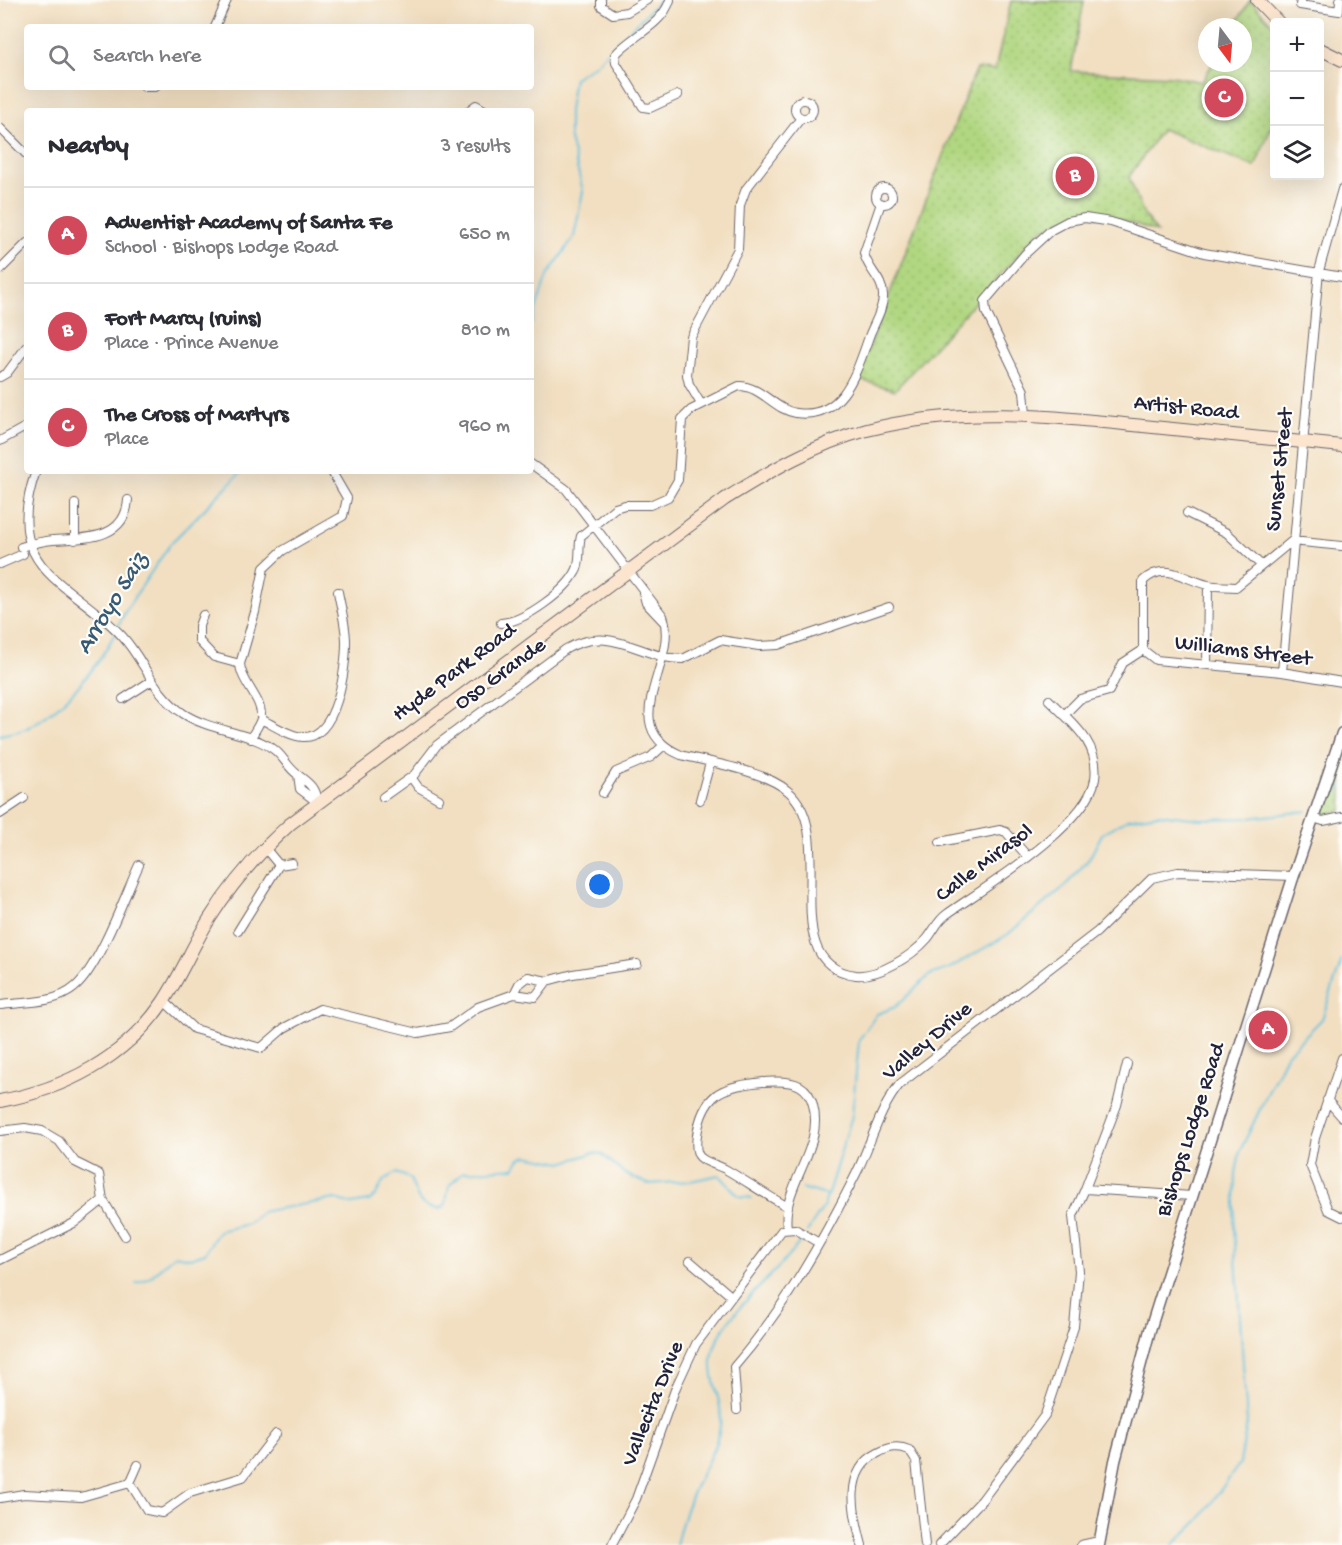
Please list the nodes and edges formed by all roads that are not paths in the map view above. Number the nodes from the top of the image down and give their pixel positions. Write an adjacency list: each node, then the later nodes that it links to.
1 (226, 0): 9 (street)
2 (601, 0): 3 (street)
3 (647, 0)
4 (670, 0): 12 (street)
5 (1257, 0): 8 (main road)
6 (1301, 0): 7 (street)
7 (1340, 0)
8 (1274, 18)
9 (216, 24)
10 (1324, 51): 11 (main road)
11 (1342, 60)
12 (678, 94)
13 (801, 118): 24 (street)
14 (0, 128): 15 (street)
15 (24, 151)
16 (1342, 189): 20 (street, Sunset Street)
17 (881, 203): 24 (street)
18 (24, 246): 19 (street)
19 (0, 270)
20 (1319, 271): 21 (street); 25 (street); 28 (street, Sunset Street)
21 (1342, 277)
22 (24, 350): 23 (street)
23 (0, 377)
24 (701, 404): 37 (street)
25 (1026, 414): 28 (main road, Artist Road); 45 (main road, Hyde Park Road)
26 (24, 428): 27 (street)
27 (0, 441)
28 (1303, 442): 29 (main road, Artist Road); 40 (street, Sunset Street)
29 (1342, 446)
30 (534, 466): 37 (street)
31 (34, 474): 36 (street)
32 (333, 474): 53 (street)
33 (128, 500): 39 (street)
34 (75, 504): 39 (street)
35 (1187, 513): 44 (street)
36 (17, 517)
37 (593, 525): 45 (street); 50 (street)
38 (17, 531): 42 (street)
39 (75, 540): 42 (street)
40 (1292, 541): 41 (street); 44 (street); 55 (street, Sunset Street)
41 (1342, 546)
42 (22, 551): 43 (street); 56 (street)
43 (0, 564)
44 (1262, 565): 46 (street)
45 (628, 571): 52 (street); 72 (main road, Hyde Park Road)
46 (1208, 585): 51 (street); 54 (street)
47 (339, 592): 61 (street)
48 (889, 607): 52 (street, Oso Grande)
49 (203, 615): 53 (street)
50 (501, 623)
51 (1143, 650): 54 (street, Williams Street); 60 (street)
52 (664, 655): 64 (street); 66 (street, Oso Grande)
53 (240, 664): 61 (street)
54 (1207, 665): 55 (street, Williams Street)
55 (1282, 672): 57 (street, Williams Street)
56 (151, 681): 58 (street); 63 (street)
57 (1342, 682)
58 (123, 699)
59 (1049, 700): 60 (street, Calle Mirasol)
60 (1064, 715): 78 (street, Calle Mirasol)
61 (261, 719): 63 (street)
62 (1342, 733): 75 (street, Bishops Lodge Road)
63 (251, 739): 72 (street)
64 (664, 745): 65 (street, Calle Mirasol); 67 (street)
65 (710, 763): 71 (street); 78 (street, Calle Mirasol)
66 (411, 777): 68 (street, Oso Grande); 70 (street)
67 (603, 793)
68 (383, 797)
69 (24, 798): 73 (street)
70 (438, 799)
71 (700, 800)
72 (317, 802): 77 (main road, Hyde Park Road)
73 (0, 814)
74 (1342, 817): 75 (street)
75 (1313, 818): 82 (street, Bishops Lodge Road)
76 (940, 842): 78 (street)
77 (265, 848): 81 (street); 87 (main road, Hyde Park Road)
78 (1028, 857)
79 (292, 863): 81 (street)
80 (139, 865): 88 (street)
81 (279, 865): 83 (street)
82 (1294, 876): 96 (street, Bishops Lodge Road); 102 (street, Valley Drive)
83 (238, 931)
84 (637, 964): 85 (street)
85 (547, 981): 86 (street); 86 (street)
86 (514, 994): 87 (street)
87 (164, 1001): 91 (main road, Hyde Park Road)
88 (0, 1005)
89 (1342, 1058): 92 (street)
90 (1127, 1064): 95 (street)
91 (1, 1098)
92 (1327, 1100): 93 (street); 99 (street)
93 (1342, 1117)
94 (0, 1131): 97 (street)
95 (1085, 1189): 96 (street); 115 (street)
96 (1192, 1196): 111 (street, Bishops Lodge Road)
97 (103, 1200): 101 (street); 103 (street)
98 (788, 1207): 98 (street); 100 (street)
99 (1342, 1216)
100 (788, 1228): 102 (street); 105 (street, Vallecita Drive)
101 (125, 1236)
102 (819, 1243): 106 (street, Valley Drive)
103 (0, 1260)
104 (690, 1260): 105 (street)
105 (731, 1296): 112 (street, Vallecita Drive)
106 (737, 1410)
107 (276, 1434): 109 (street)
108 (138, 1465): 109 (street)
109 (130, 1483): 110 (street)
110 (0, 1498)
111 (1099, 1543): 116 (street)
112 (612, 1545)
113 (862, 1545): 114 (street)
114 (925, 1545)
115 (939, 1545)
116 (1081, 1545)

